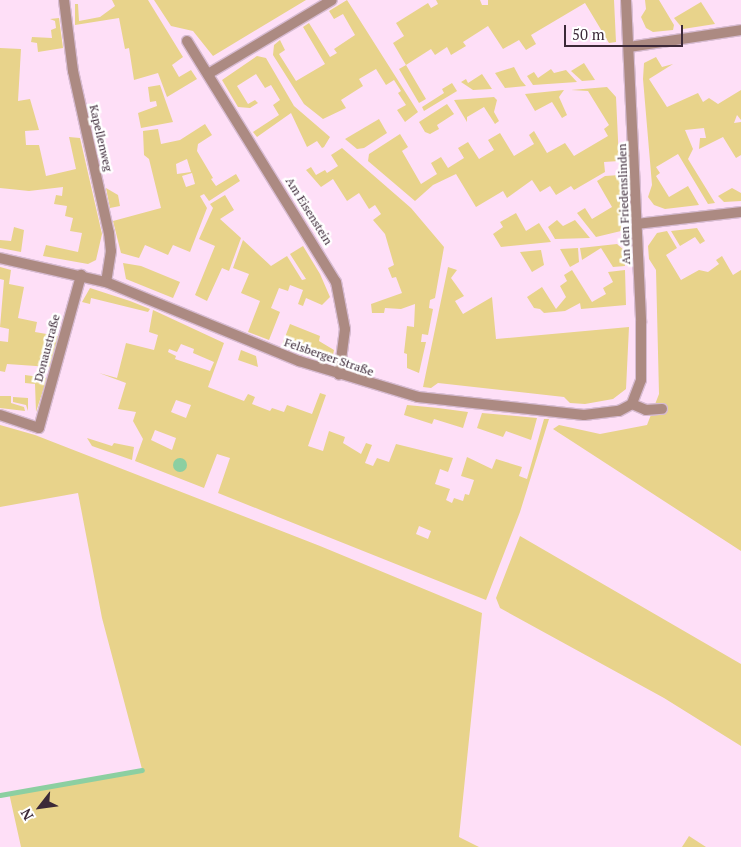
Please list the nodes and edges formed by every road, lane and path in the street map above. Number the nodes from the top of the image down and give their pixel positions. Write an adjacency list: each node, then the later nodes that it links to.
1 (64, 0): 12 (street, Kapellenweg)
2 (332, 0): 7 (street)
3 (626, 0): 6 (street, An den Friedenslinden)
4 (741, 30): 6 (street)
5 (188, 41): 7 (street, Am Eisenstein)
6 (629, 47): 9 (street, An den Friedenslinden)
7 (208, 74): 13 (street, Am Eisenstein)
8 (741, 212): 9 (street)
9 (637, 224): 14 (street, An den Friedenslinden)
10 (0, 258): 11 (street, Felsberger Straße)
11 (80, 275): 12 (street, Felsberger Straße); 16 (street, Donaustraße)
12 (106, 282): 13 (street, Felsberger Straße)
13 (339, 375): 14 (street, Felsberger Straße)
14 (632, 404): 15 (street)
15 (662, 409)
16 (0, 415)

